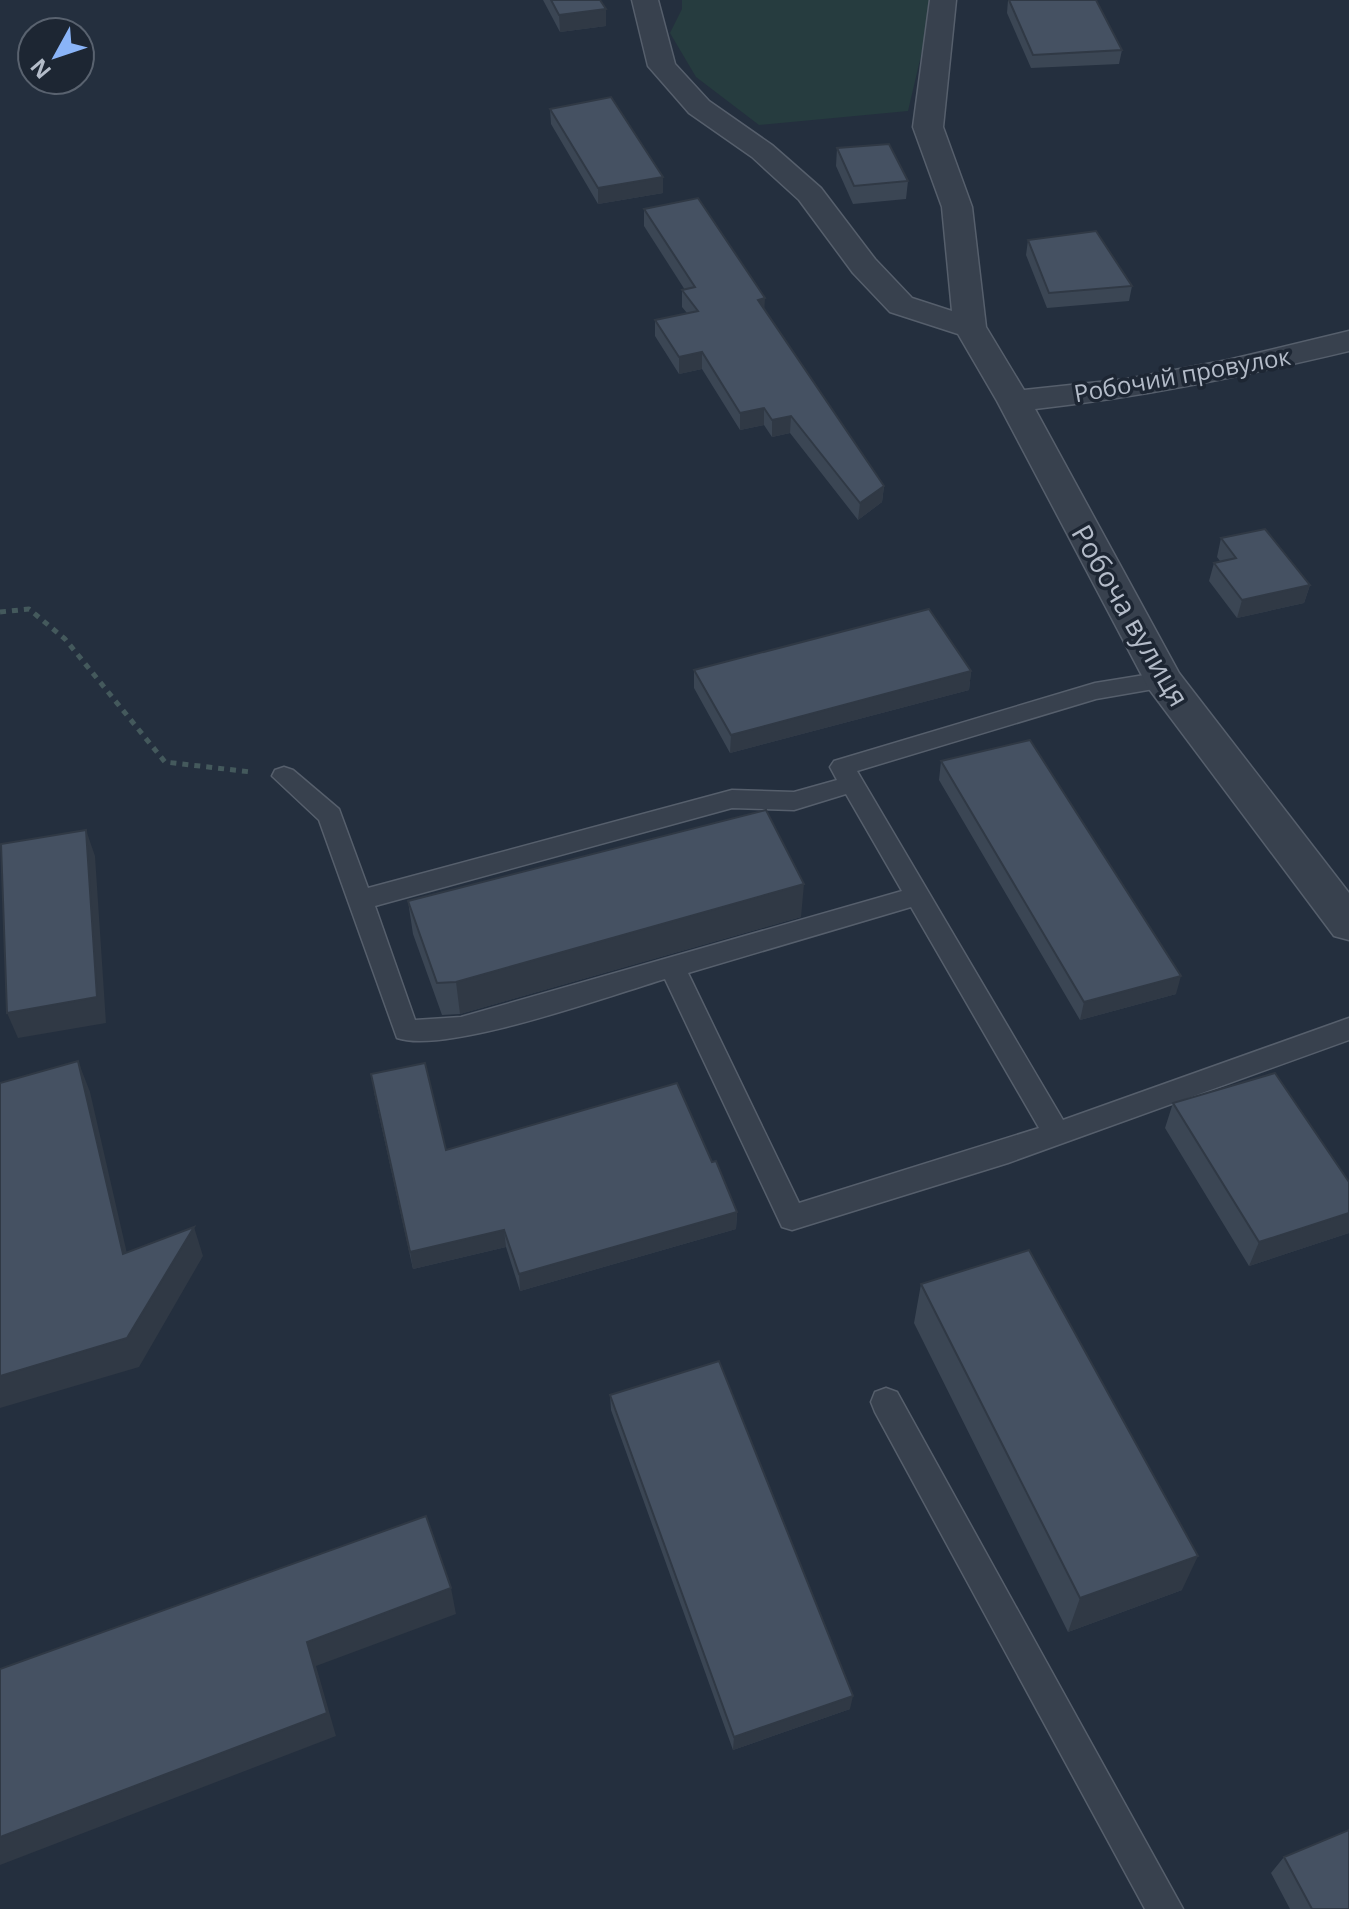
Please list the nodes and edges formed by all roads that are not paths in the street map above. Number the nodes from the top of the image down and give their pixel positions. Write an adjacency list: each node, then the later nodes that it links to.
1 (645, 0): 3 (street)
2 (943, 0): 3 (street, Робоча вулиця)
3 (970, 327): 5 (street, Робоча вулиця)
4 (1349, 341): 5 (street, Робочий провулок)
5 (1014, 401): 6 (street, Робоча вулиця)
6 (1163, 680): 8 (lane); 11 (street, Робоча вулиця)
7 (284, 776): 10 (lane)
8 (852, 784): 9 (lane); 10 (lane)
9 (918, 896): 12 (lane); 14 (lane)
10 (360, 900): 12 (lane)
11 (1349, 924)
12 (673, 969): 14 (lane)
13 (1349, 1029): 14 (lane)
14 (1056, 1132)
15 (886, 1402): 16 (lane)
16 (1165, 1909)

